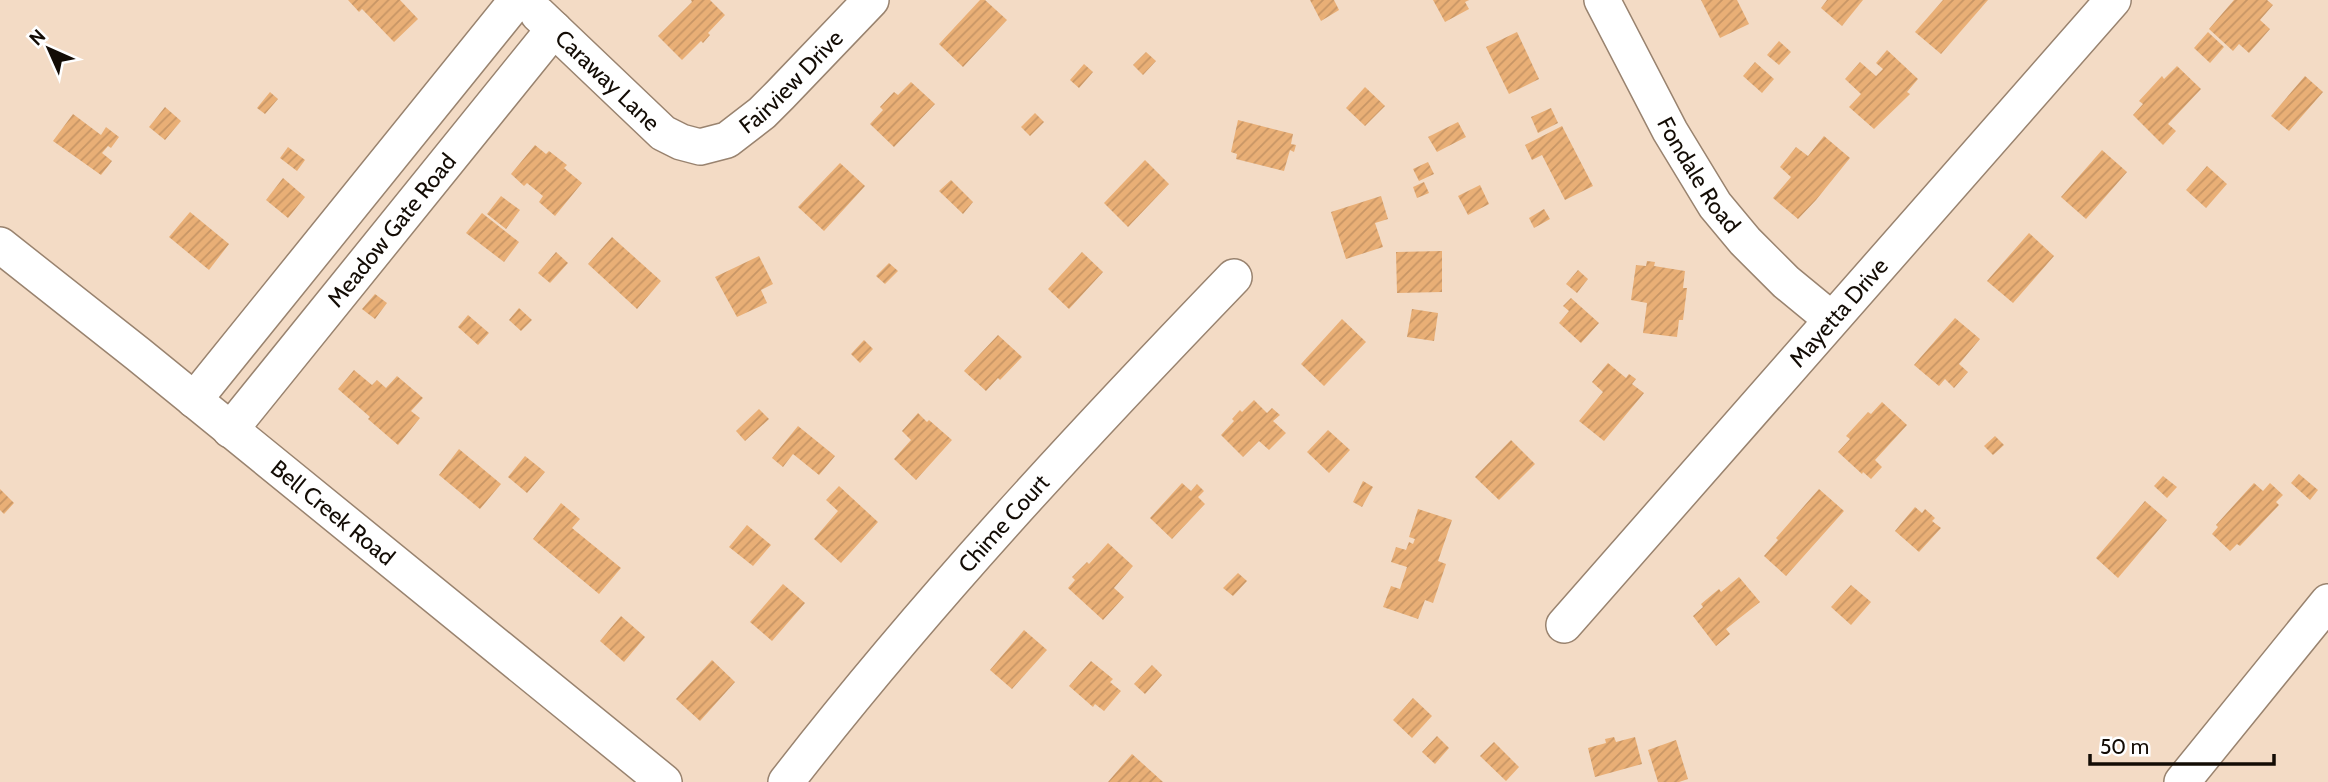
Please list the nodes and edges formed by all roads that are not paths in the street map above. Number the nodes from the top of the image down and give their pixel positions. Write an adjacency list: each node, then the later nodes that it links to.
1 (516, 0): 11 (street, Meadow Gate Road)
2 (523, 0): 6 (street, Caraway Lane)
3 (871, 0): 7 (street, Fairview Drive)
4 (1602, 0): 10 (street, Fondale Road)
5 (2113, 0): 10 (street, Mayetta Drive)
6 (554, 29): 7 (street, Caraway Lane); 12 (street, Meadow Gate Road)
7 (700, 147)
8 (0, 245): 11 (street, Bell Creek Road)
9 (1234, 276): 16 (street, Chime Court)
10 (1831, 319): 14 (street, Mayetta Drive)
11 (194, 400): 12 (street, Bell Creek Road)
12 (230, 430): 15 (street, Bell Creek Road)
13 (2328, 602): 17 (street)
14 (1564, 625)
15 (664, 782)
16 (786, 782)
17 (2182, 782)

